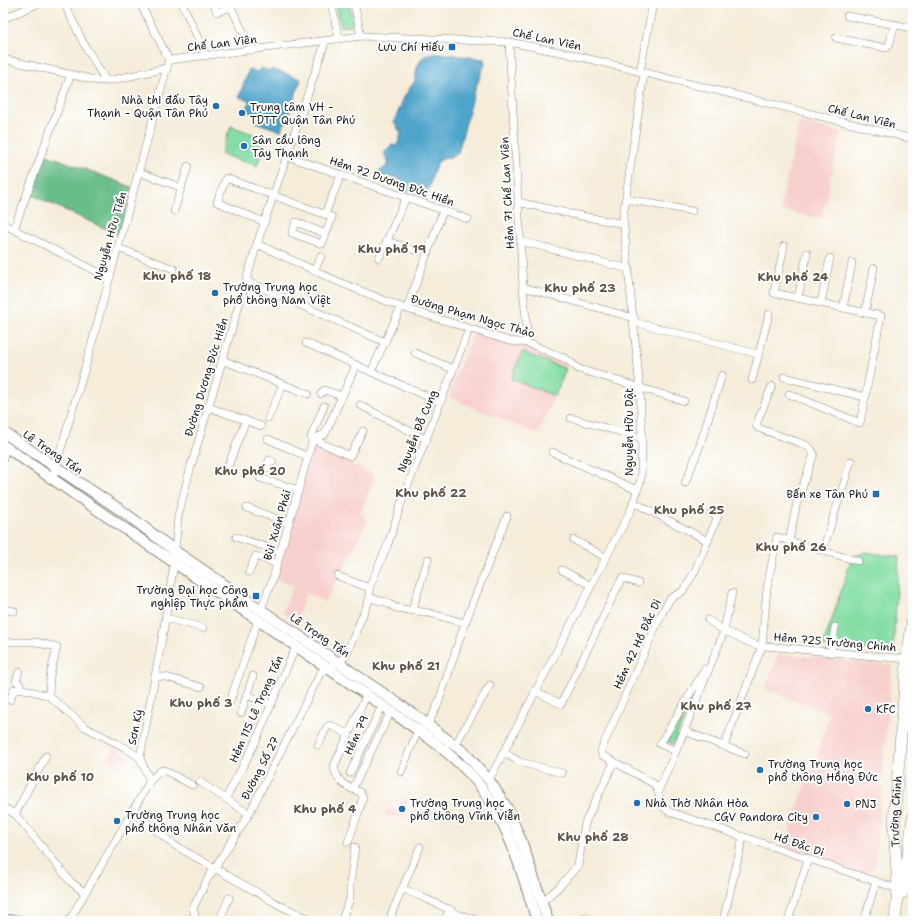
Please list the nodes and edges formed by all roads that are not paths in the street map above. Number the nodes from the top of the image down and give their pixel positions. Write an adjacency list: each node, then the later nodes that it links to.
1 (39, 3): 10 (street)
2 (140, 3): 21 (street)
3 (182, 3): 19 (street)
4 (213, 3): 18 (street)
5 (331, 3): 15 (street)
6 (354, 3): 13 (street)
7 (653, 3): 22 (street, Nguyễn Hữu Dật)
8 (65, 5): 24 (street)
9 (847, 16): 11 (street)
10 (3, 19)
11 (895, 24): 12 (street); 14 (street)
12 (913, 28)
13 (361, 36): 15 (street, Chế Lan Viên); 17 (street, Chế Lan Viên)
14 (836, 38)
15 (339, 39): 16 (street, Chế Lan Viên)
16 (326, 40): 18 (street, Chế Lan Viên); 26 (street, Đường Dương Đức Hiền)
17 (509, 42): 22 (street, Chế Lan Viên); 34 (street, Hẻm 71 Chế Lan Viên)
18 (252, 50): 19 (street, Chế Lan Viên)
19 (206, 56): 21 (street, Chế Lan Viên)
20 (3, 58): 23 (street)
21 (168, 64): 24 (street, Chế Lan Viên); 28 (street, Nguyễn Hữu Tiến)
22 (642, 72): 25 (street, Chế Lan Viên); 33 (street, Nguyễn Hữu Dật)
23 (71, 74): 24 (street); 43 (street)
24 (106, 81)
25 (913, 139)
26 (287, 156): 29 (street, Hẻm 72 Dương Đức Hiền); 31 (street, Đường Dương Đức Hiền)
27 (188, 166): 30 (street)
28 (139, 172): 30 (street); 49 (street, Nguyễn Hữu Tiến)
29 (341, 175): 32 (street, Hẻm 72 Dương Đức Hiền); 38 (street)
30 (180, 187): 35 (street)
31 (274, 194): 38 (street); 40 (street, Đường Dương Đức Hiền); 40 (street)
32 (406, 198): 36 (street, Hẻm 72 Dương Đức Hiền); 45 (street)
33 (626, 199): 37 (street); 42 (street, Nguyễn Hữu Dật)
34 (518, 202): 42 (street); 46 (street, Hẻm 71 Chế Lan Viên)
35 (174, 211)
36 (443, 211): 39 (street, Hẻm 72 Dương Đức Hiền); 65 (street)
37 (692, 211)
38 (325, 214): 44 (street)
39 (468, 219)
40 (264, 222): 47 (street, Đường Dương Đức Hiền)
41 (3, 224): 43 (street)
42 (624, 224): 58 (street, Nguyễn Hữu Dật)
43 (14, 230): 60 (street)
44 (326, 234)
45 (387, 241): 50 (street); 53 (street)
46 (520, 241): 58 (street); 62 (street, Hẻm 71 Chế Lan Viên)
47 (257, 244): 59 (street, Đường Phạm Ngọc Thảo); 61 (street, Đường Dương Đức Hiền)
48 (784, 246): 63 (street)
49 (118, 248): 57 (street); 60 (street, Nguyễn Hữu Tiến)
50 (414, 250)
51 (807, 253): 63 (street)
52 (321, 256): 59 (street)
53 (379, 258)
54 (830, 258): 64 (street)
55 (852, 263): 66 (street)
56 (874, 268): 67 (street)
57 (174, 269)
58 (629, 269): 69 (street, Nguyễn Hữu Dật)
59 (314, 271): 65 (street, Đường Phạm Ngọc Thảo)
60 (110, 278): 113 (street, Nguyễn Hữu Tiến)
61 (246, 281): 71 (street); 76 (street, Đường Dương Đức Hiền)
62 (523, 287): 69 (street); 72 (street, Hẻm 71 Chế Lan Viên)
63 (798, 298): 64 (street)
64 (821, 303): 66 (street)
65 (404, 308): 70 (street, Đường Phạm Ngọc Thảo); 71 (street)
66 (843, 308): 67 (street)
67 (865, 313): 90 (street)
68 (769, 314): 75 (street)
69 (634, 320): 75 (street); 85 (street, Nguyễn Hữu Dật)
70 (469, 329): 72 (street, Đường Phạm Ngọc Thảo); 78 (street, Nguyễn Đỗ Cung)
71 (385, 342): 79 (street)
72 (528, 342): 85 (street, Đường Phạm Ngọc Thảo)
73 (306, 343): 77 (street)
74 (415, 353): 78 (street)
75 (758, 354): 82 (street)
76 (222, 360): 83 (street); 95 (street, Đường Dương Đức Hiền)
77 (356, 365): 79 (street); 89 (street)
78 (453, 369): 92 (street, Nguyễn Đỗ Cung)
79 (370, 372): 92 (street)
80 (722, 375): 115 (street)
81 (784, 377): 90 (street)
82 (752, 380)
83 (283, 384): 86 (street); 96 (street)
84 (772, 386): 125 (street)
85 (640, 389): 91 (street, Đường Phạm Ngọc Thảo); 102 (street, Nguyễn Hữu Dật)
86 (308, 394)
87 (321, 394): 89 (street)
88 (789, 394): 90 (street)
89 (342, 396): 104 (street)
90 (865, 397)
91 (684, 401)
92 (440, 402): 105 (street, Nguyễn Đỗ Cung)
93 (360, 405): 105 (street)
94 (324, 406): 104 (street, Bùi Xuân Phái)
95 (208, 407): 98 (street); 128 (street, Đường Dương Đức Hiền)
96 (268, 418)
97 (571, 418): 102 (street)
98 (246, 420): 99 (street); 112 (street)
99 (261, 426)
100 (364, 431): 104 (street)
101 (3, 432): 113 (main road, Lê Trọng Tấn)
102 (642, 438): 117 (street, Nguyễn Hữu Dật)
103 (268, 439): 108 (street)
104 (313, 439): 108 (street, Bùi Xuân Phái)
105 (427, 440): 140 (street, Nguyễn Đỗ Cung)
106 (4, 446): 109 (street); 114 (main road, Lê Trọng Tấn)
107 (552, 452): 117 (street)
108 (308, 457): 116 (street, Bùi Xuân Phái)
109 (3, 459)
110 (851, 461): 127 (street)
111 (273, 462): 116 (street)
112 (228, 466)
113 (55, 468): 114 (street, Nguyễn Hữu Tiến); 128 (main road, Lê Trọng Tấn)
114 (52, 478): 133 (main road, Lê Trọng Tấn)
115 (685, 483)
116 (299, 490): 122 (street, Bùi Xuân Phái)
117 (638, 490): 118 (street, Nguyễn Hữu Dật)
118 (633, 502): 126 (street); 130 (street, Nguyễn Hữu Dật)
119 (246, 508): 122 (street)
120 (713, 510): 126 (street, Hẻm 42 Hồ Đắc Di)
121 (507, 516): 151 (street)
122 (289, 523): 129 (street, Bùi Xuân Phái)
123 (236, 537): 129 (street)
124 (574, 540): 130 (street)
125 (789, 540): 127 (street); 158 (street, Hẻm 725 Trường Chinh)
126 (708, 541): 189 (street, Hẻm 42 Hồ Đắc Di)
127 (824, 550): 132 (street)
128 (175, 551): 133 (street, Đường Dương Đức Hiền); 144 (main road, Lê Trọng Tấn)
129 (281, 552): 134 (street, Bùi Xuân Phái)
130 (605, 557): 139 (street, Nguyễn Hữu Dật)
131 (428, 559): 146 (street)
132 (858, 561)
133 (174, 564): 148 (street, Sơn Kỳ); 149 (main road, Lê Trọng Tấn)
134 (277, 564): 136 (street); 144 (street, Bùi Xuân Phái)
135 (562, 570): 139 (street)
136 (249, 572)
137 (338, 576): 140 (street)
138 (638, 583): 170 (street)
139 (590, 585): 170 (street, Nguyễn Hữu Dật)
140 (369, 588): 142 (street, Nguyễn Đỗ Cung)
141 (732, 593): 154 (street)
142 (370, 598): 146 (street); 162 (street, Nguyễn Đỗ Cung)
143 (3, 609): 145 (street)
144 (261, 609): 162 (main road, Lê Trọng Tấn)
145 (14, 611)
146 (412, 611): 151 (street)
147 (913, 617): 155 (main road, Trường Chinh)
148 (166, 618): 153 (street); 166 (street, Sơn Kỳ)
149 (258, 620): 157 (main road, Lê Trọng Tấn); 175 (street)
150 (708, 620): 154 (street, Hẻm 725 Trường Chinh)
151 (465, 623): 180 (street)
152 (835, 627): 160 (street)
153 (203, 628)
154 (723, 630): 158 (street, Hẻm 725 Trường Chinh); 159 (street)
155 (913, 634): 161 (main road, Trường Chinh)
156 (3, 642): 173 (street)
157 (296, 646): 163 (main road, Lê Trọng Tấn); 176 (street, Hẻm 115 Lê Trọng Tấn)
158 (762, 646): 160 (street, Hẻm 725 Trường Chinh); 186 (street)
159 (716, 650): 182 (street); 187 (street)
160 (831, 653): 161 (street, Hẻm 725 Trường Chinh)
161 (907, 659): 209 (main road, Trường Chinh)
162 (338, 662): 163 (street, Nguyễn Đỗ Cung); 180 (main road, Lê Trọng Tấn)
163 (328, 668): 171 (main road, Lê Trọng Tấn); 207 (street, Đường Số 27)
164 (19, 672): 169 (street)
165 (253, 676): 172 (street)
166 (155, 677): 168 (street); 192 (street, Sơn Kỳ)
167 (490, 685): 185 (street)
168 (200, 687)
169 (20, 688): 173 (street); 174 (street)
170 (535, 691): 188 (street, Nguyễn Hữu Dật)
171 (367, 694): 177 (main road, Lê Trọng Tấn); 183 (street)
172 (246, 695): 176 (street); 179 (street)
173 (49, 696): 192 (street)
174 (10, 700)
175 (229, 704)
176 (271, 704): 203 (street, Hẻm 115 Lê Trọng Tấn)
177 (382, 706): 178 (main road, Lê Trọng Tấn); 195 (street, Hẻm 79)
178 (391, 711): 181 (main road, Lê Trọng Tấn); 200 (street)
179 (240, 712)
180 (428, 724): 185 (main road, Lê Trọng Tấn)
181 (418, 730): 194 (street); 225 (main road, Lê Trọng Tấn)
182 (684, 731): 186 (street); 187 (street)
183 (348, 734): 184 (street); 212 (street)
184 (318, 745)
185 (455, 745): 197 (main road, Lê Trọng Tấn)
186 (724, 746): 190 (street)
187 (676, 751): 202 (street)
188 (503, 752): 196 (street); 197 (street, Nguyễn Hữu Dật)
189 (601, 754): 193 (street, Hồ Đắc Di)
190 (745, 754)
191 (46, 756): 206 (street)
192 (140, 758): 198 (street, Sơn Kỳ)
193 (614, 762): 202 (street, Hồ Đắc Di); 222 (street)
194 (401, 772)
195 (350, 773)
196 (562, 773)
197 (489, 780): 222 (main road, Lê Trọng Tấn)
198 (150, 781): 201 (street); 205 (street)
199 (200, 782): 203 (street)
200 (355, 784)
201 (192, 785)
202 (658, 791): 211 (street, Hồ Đắc Di)
203 (226, 798): 207 (street)
204 (3, 807): 206 (street)
205 (132, 810): 216 (street); 220 (street)
206 (15, 814): 220 (street)
207 (249, 814): 216 (street, Đường Số 27)
208 (913, 818): 210 (main road, Trường Chinh)
209 (894, 823): 210 (main road); 219 (main road, Trường Chinh)
210 (913, 825): 240 (main road, Trường Chinh)
211 (743, 837): 215 (street, Hồ Đắc Di); 236 (street)
212 (348, 842)
213 (420, 846): 218 (street)
214 (355, 847): 231 (street)
215 (808, 859): 217 (street, Hồ Đắc Di); 237 (street)
216 (214, 868): 228 (street, Đường Số 27); 230 (street)
217 (876, 882): 219 (street, Hồ Đắc Di); 238 (street)
218 (402, 888): 223 (street); 232 (street)
219 (898, 889): 239 (main road, Trường Chinh)
220 (84, 892): 227 (street)
221 (229, 898): 229 (street)
222 (542, 902): 235 (main road, Lê Trọng Tấn)
223 (450, 909): 233 (street); 234 (street)
224 (3, 920): 226 (main road)
225 (535, 920)
226 (20, 921)
227 (69, 921)
228 (196, 921)
229 (219, 921)
230 (314, 921)
231 (341, 921)
232 (393, 921)
233 (444, 921)
234 (478, 921)
235 (548, 921)
236 (723, 921)
237 (788, 921)
238 (864, 921)
239 (895, 921)
240 (900, 921)

